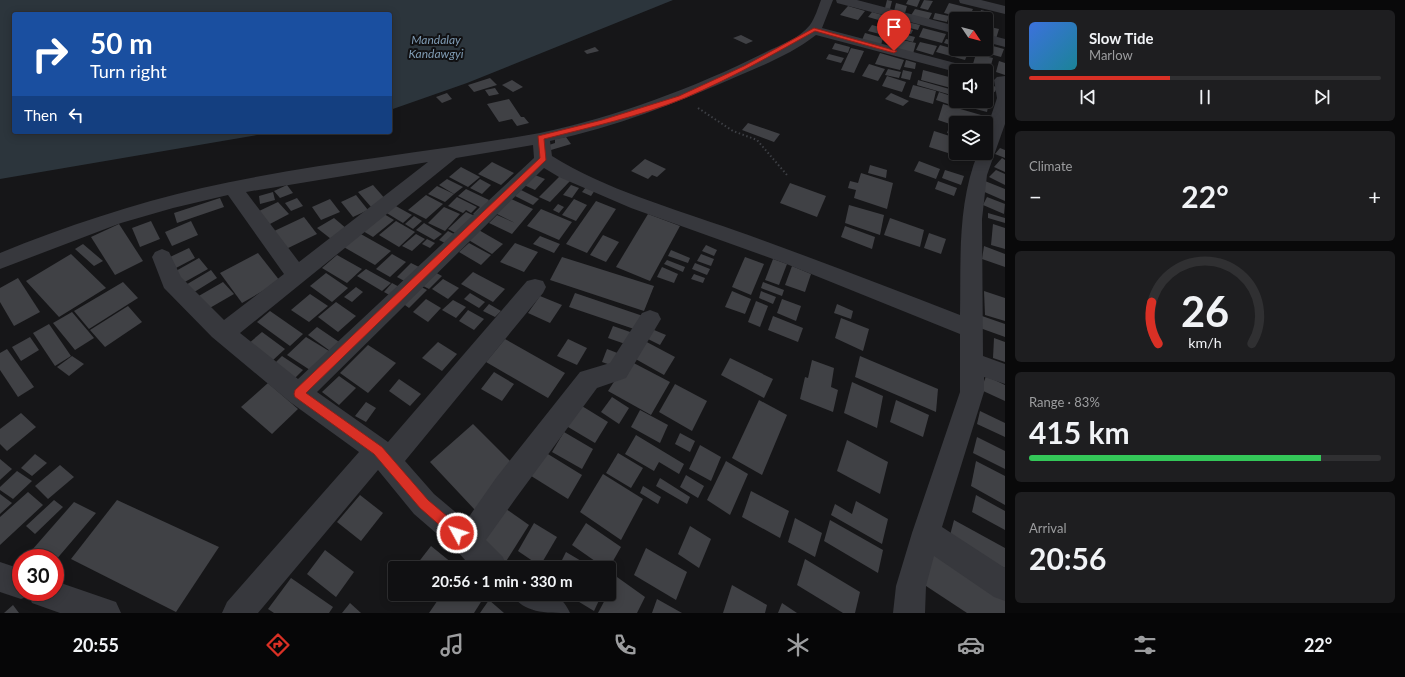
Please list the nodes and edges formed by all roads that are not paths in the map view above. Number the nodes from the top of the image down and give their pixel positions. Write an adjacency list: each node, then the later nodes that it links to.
1 (827, 0): 6 (street)
2 (842, 0): 5 (street)
3 (965, 0): 4 (street)
4 (1005, 10)
5 (949, 28)
6 (814, 30): 9 (street); 11 (street)
7 (993, 40): 8 (street)
8 (1005, 43)
9 (949, 66)
10 (998, 79): 20 (street)
11 (541, 138): 12 (street); 13 (street)
12 (452, 152): 14 (street); 17 (street)
13 (543, 159): 20 (street); 24 (street)
14 (233, 188): 16 (street); 17 (street)
15 (162, 257): 21 (street)
16 (0, 261)
17 (297, 276): 21 (street)
18 (535, 287): 25 (street)
19 (650, 319): 27 (street)
20 (971, 329): 22 (street)
21 (224, 333): 24 (street)
22 (971, 362): 23 (street); 26 (street)
23 (1005, 374)
24 (299, 394): 25 (street)
25 (383, 456): 27 (street); 35 (street)
26 (926, 533): 31 (street); 37 (street)
27 (468, 542): 28 (street)
28 (486, 561)
29 (0, 577): 30 (street)
30 (12, 581)
31 (1005, 586)
32 (64, 599): 34 (street)
33 (537, 601): 36 (street)
34 (105, 613)
35 (238, 613)
36 (554, 613)
37 (909, 613)

